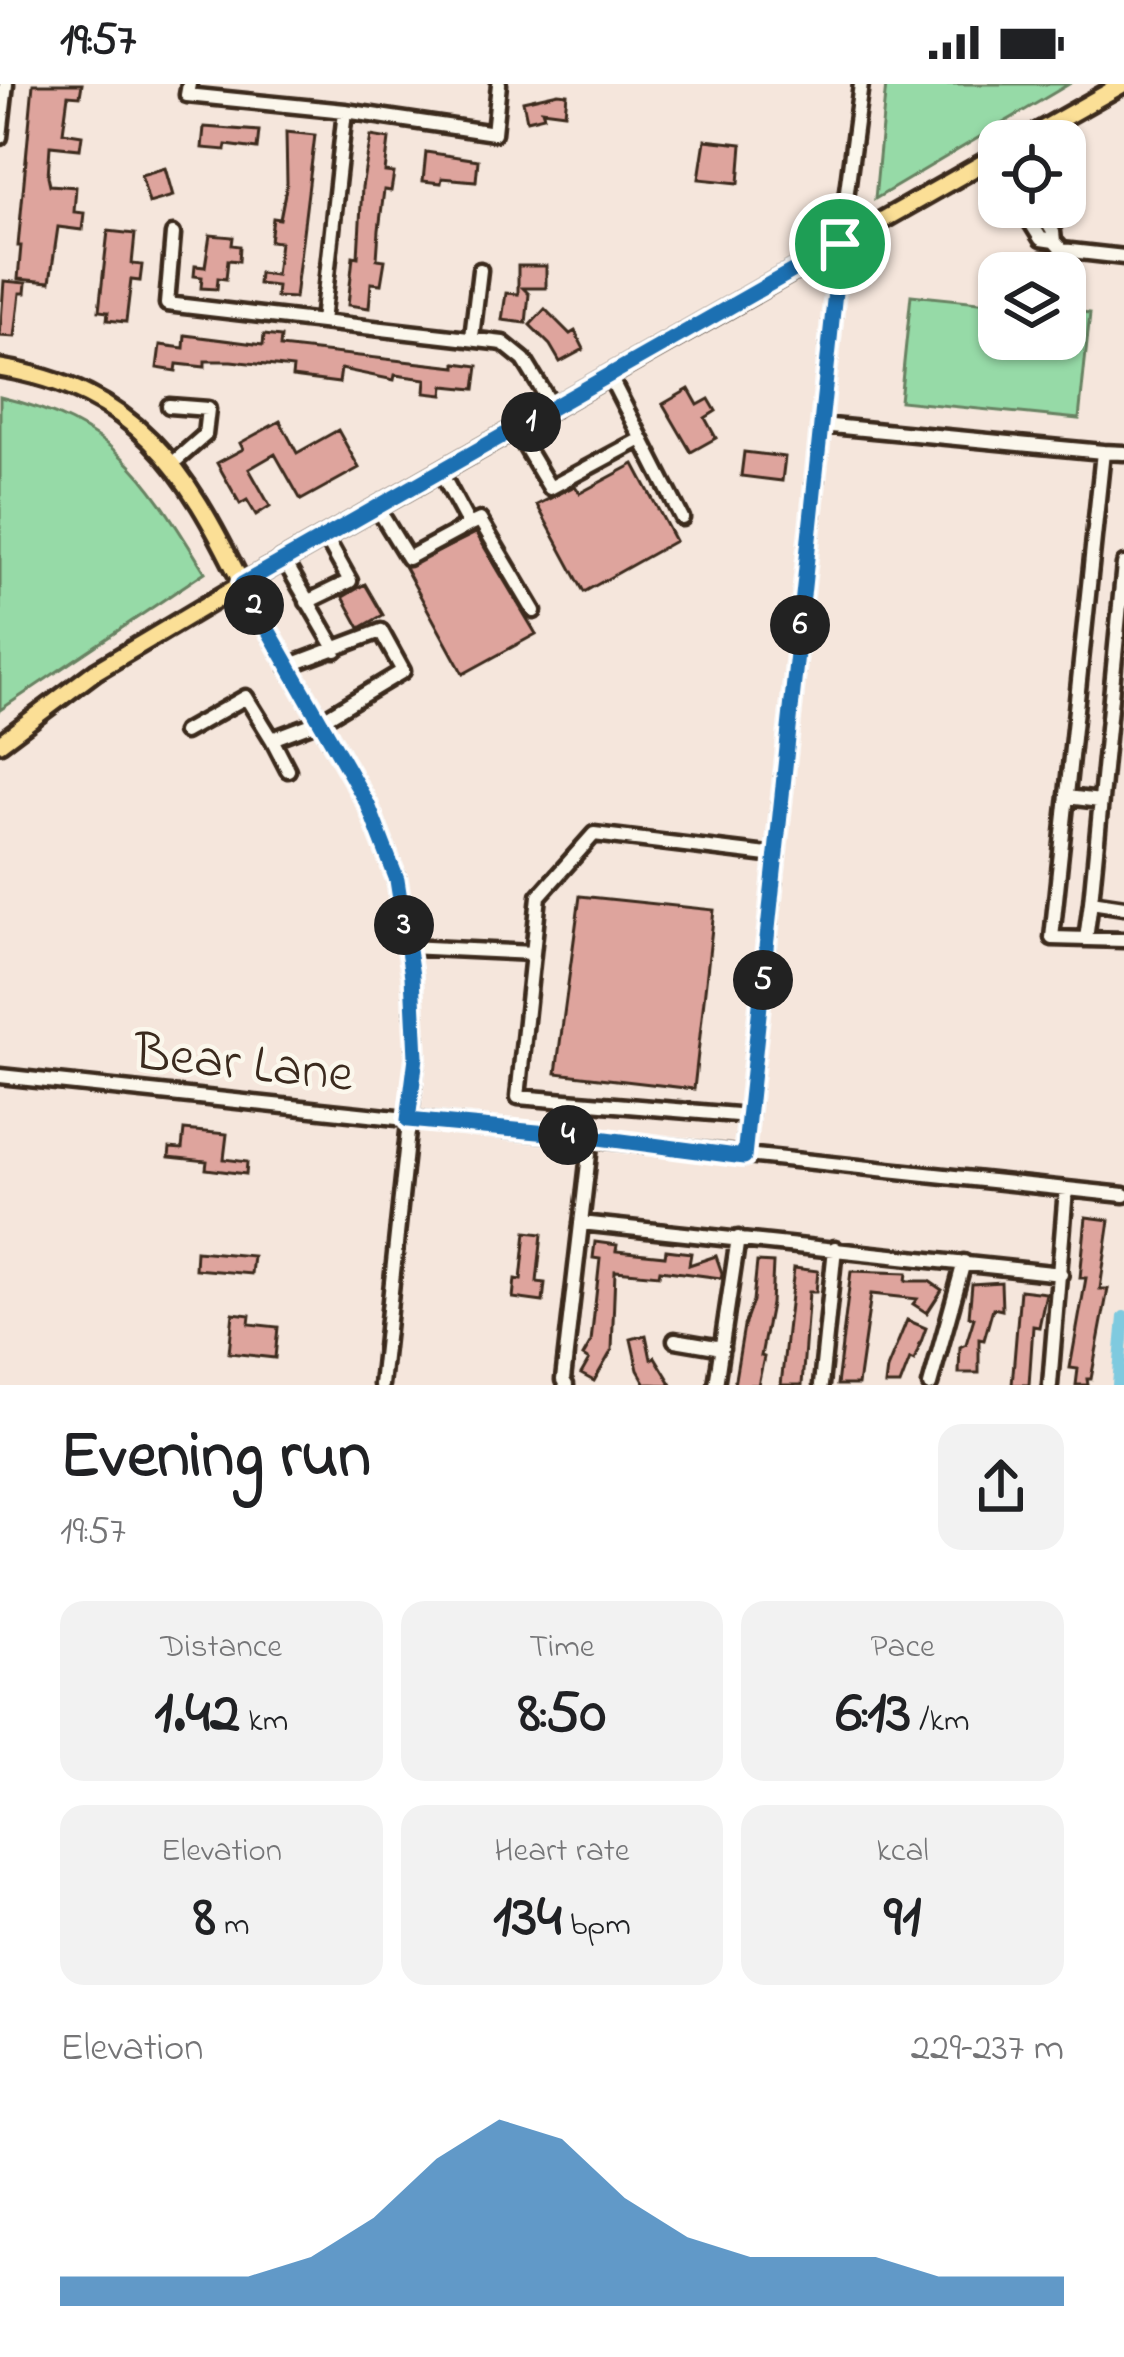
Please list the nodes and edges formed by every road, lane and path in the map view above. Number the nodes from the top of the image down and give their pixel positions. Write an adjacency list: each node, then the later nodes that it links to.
1 (6, 84): 8 (street)
2 (499, 84): 6 (street)
3 (861, 84): 12 (street)
4 (1123, 84): 7 (main road)
5 (188, 89): 6 (street)
6 (345, 111): 15 (street)
7 (1059, 120)
8 (0, 137)
9 (978, 167): 12 (main road)
10 (1045, 228): 13 (street)
11 (173, 234): 15 (street)
12 (840, 244): 18 (main road); 21 (street)
13 (1124, 257)
14 (480, 271): 16 (street)
15 (322, 322): 16 (street)
16 (472, 338): 20 (street)
17 (0, 368): 26 (main road)
18 (610, 377): 20 (main road); 23 (street)
19 (169, 406): 26 (street)
20 (554, 410): 22 (main road)
21 (821, 424): 24 (street); 48 (street)
22 (516, 431): 23 (street); 27 (main road)
23 (641, 439): 29 (street)
24 (1103, 452): 25 (street); 37 (street)
25 (1124, 453)
26 (173, 463): 34 (main road)
27 (441, 473): 28 (main road); 30 (street)
28 (378, 509): 30 (street); 31 (main road)
29 (682, 518)
30 (469, 525): 36 (street)
31 (326, 538): 32 (main road); 35 (street)
32 (284, 560): 34 (main road); 35 (street)
33 (1124, 564): 38 (street)
34 (242, 584): 40 (street); 44 (main road)
35 (308, 602): 39 (street)
36 (534, 611)
37 (1085, 636): 38 (street); 46 (street)
38 (1116, 640): 47 (street)
39 (336, 650): 40 (street); 41 (street)
40 (288, 666): 41 (street)
41 (320, 721): 43 (street); 53 (street)
42 (184, 732): 43 (street)
43 (272, 739): 45 (street)
44 (0, 743)
45 (288, 770)
46 (1067, 797): 47 (street); 51 (street)
47 (1100, 801): 49 (street)
48 (776, 856): 54 (street); 56 (street)
49 (1091, 902): 50 (street); 51 (street)
50 (1124, 908)
51 (1086, 939): 52 (street)
52 (1124, 940)
53 (407, 947): 54 (street); 57 (street)
54 (533, 953): 56 (street)
55 (0, 1076): 57 (street, Bear Lane)
56 (749, 1116): 59 (street)
57 (408, 1120): 58 (street, Bear Lane); 69 (street)
58 (591, 1137): 59 (street, Bear Lane); 62 (street)
59 (744, 1157): 60 (street, Bear Lane)
60 (1066, 1189): 61 (street, Bear Lane); 66 (street)
61 (1124, 1195)
62 (581, 1223): 63 (street); 70 (street)
63 (738, 1238): 64 (street); 68 (street)
64 (835, 1248): 65 (street); 72 (street)
65 (964, 1262): 66 (street); 73 (street)
66 (1061, 1274): 74 (street)
67 (676, 1340): 68 (street)
68 (722, 1348): 71 (street)
69 (381, 1385)
70 (566, 1385)
71 (716, 1385)
72 (821, 1385)
73 (930, 1385)
74 (1050, 1385)

